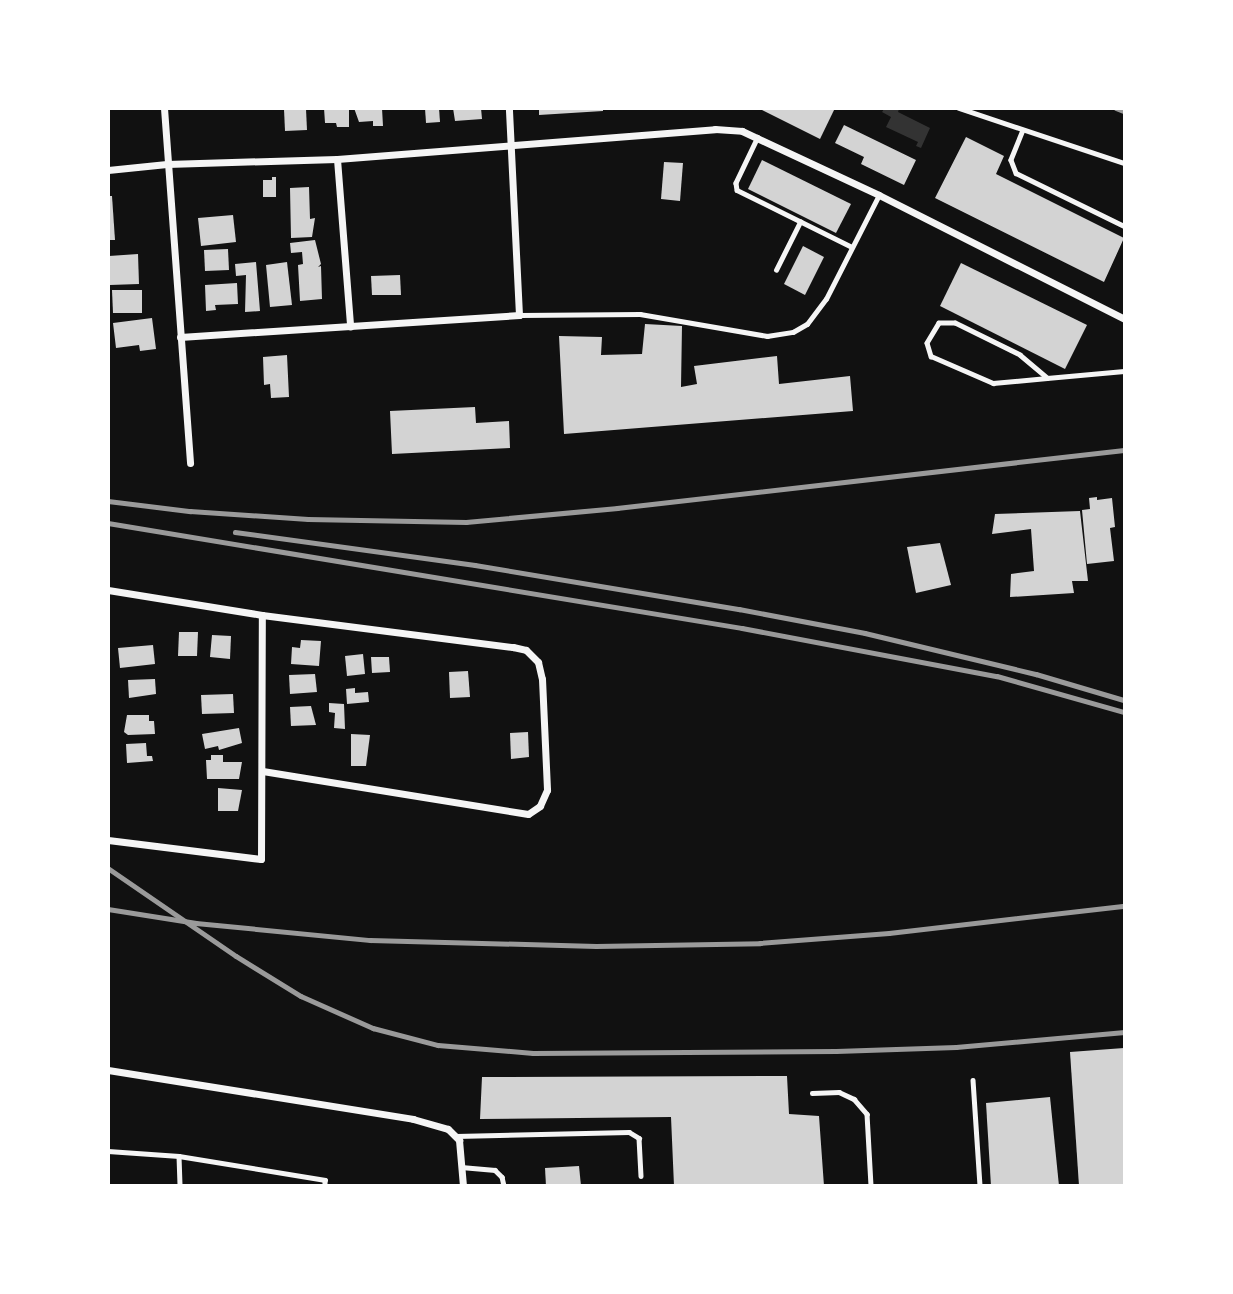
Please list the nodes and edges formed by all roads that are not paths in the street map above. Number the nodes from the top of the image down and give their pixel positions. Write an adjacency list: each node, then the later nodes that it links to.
1 (164, 108): 9 (street)
2 (509, 108): 6 (street)
3 (959, 108): 4 (lane)
4 (1023, 131): 8 (lane); 13 (lane)
5 (758, 137): 6 (street); 11 (street); 12 (lane)
6 (510, 144): 7 (street); 16 (street)
7 (337, 159): 9 (street); 18 (street)
8 (1125, 163)
9 (167, 164): 10 (street); 19 (street)
10 (108, 170)
11 (879, 195): 14 (lane); 17 (street)
12 (800, 222): 14 (lane); 15 (lane)
13 (1125, 226)
14 (852, 247): 16 (lane)
15 (776, 270)
16 (519, 315): 18 (street)
17 (1125, 319)
18 (350, 326): 19 (street)
19 (180, 337): 22 (street)
20 (1125, 371): 21 (lane)
21 (1047, 378): 21 (lane)
22 (190, 463)
23 (108, 590): 24 (street)
24 (262, 615): 25 (street); 25 (street)
25 (262, 771): 26 (street)
26 (108, 840)
27 (108, 1070): 30 (street)
28 (972, 1080): 40 (lane)
29 (812, 1093): 39 (lane)
30 (456, 1136): 33 (street); 34 (lane)
31 (108, 1151): 32 (lane)
32 (179, 1156): 35 (lane); 36 (lane)
33 (461, 1167): 37 (street); 38 (lane)
34 (641, 1176)
35 (180, 1185)
36 (325, 1185)
37 (463, 1185)
38 (504, 1185)
39 (871, 1185)
40 (980, 1185)

